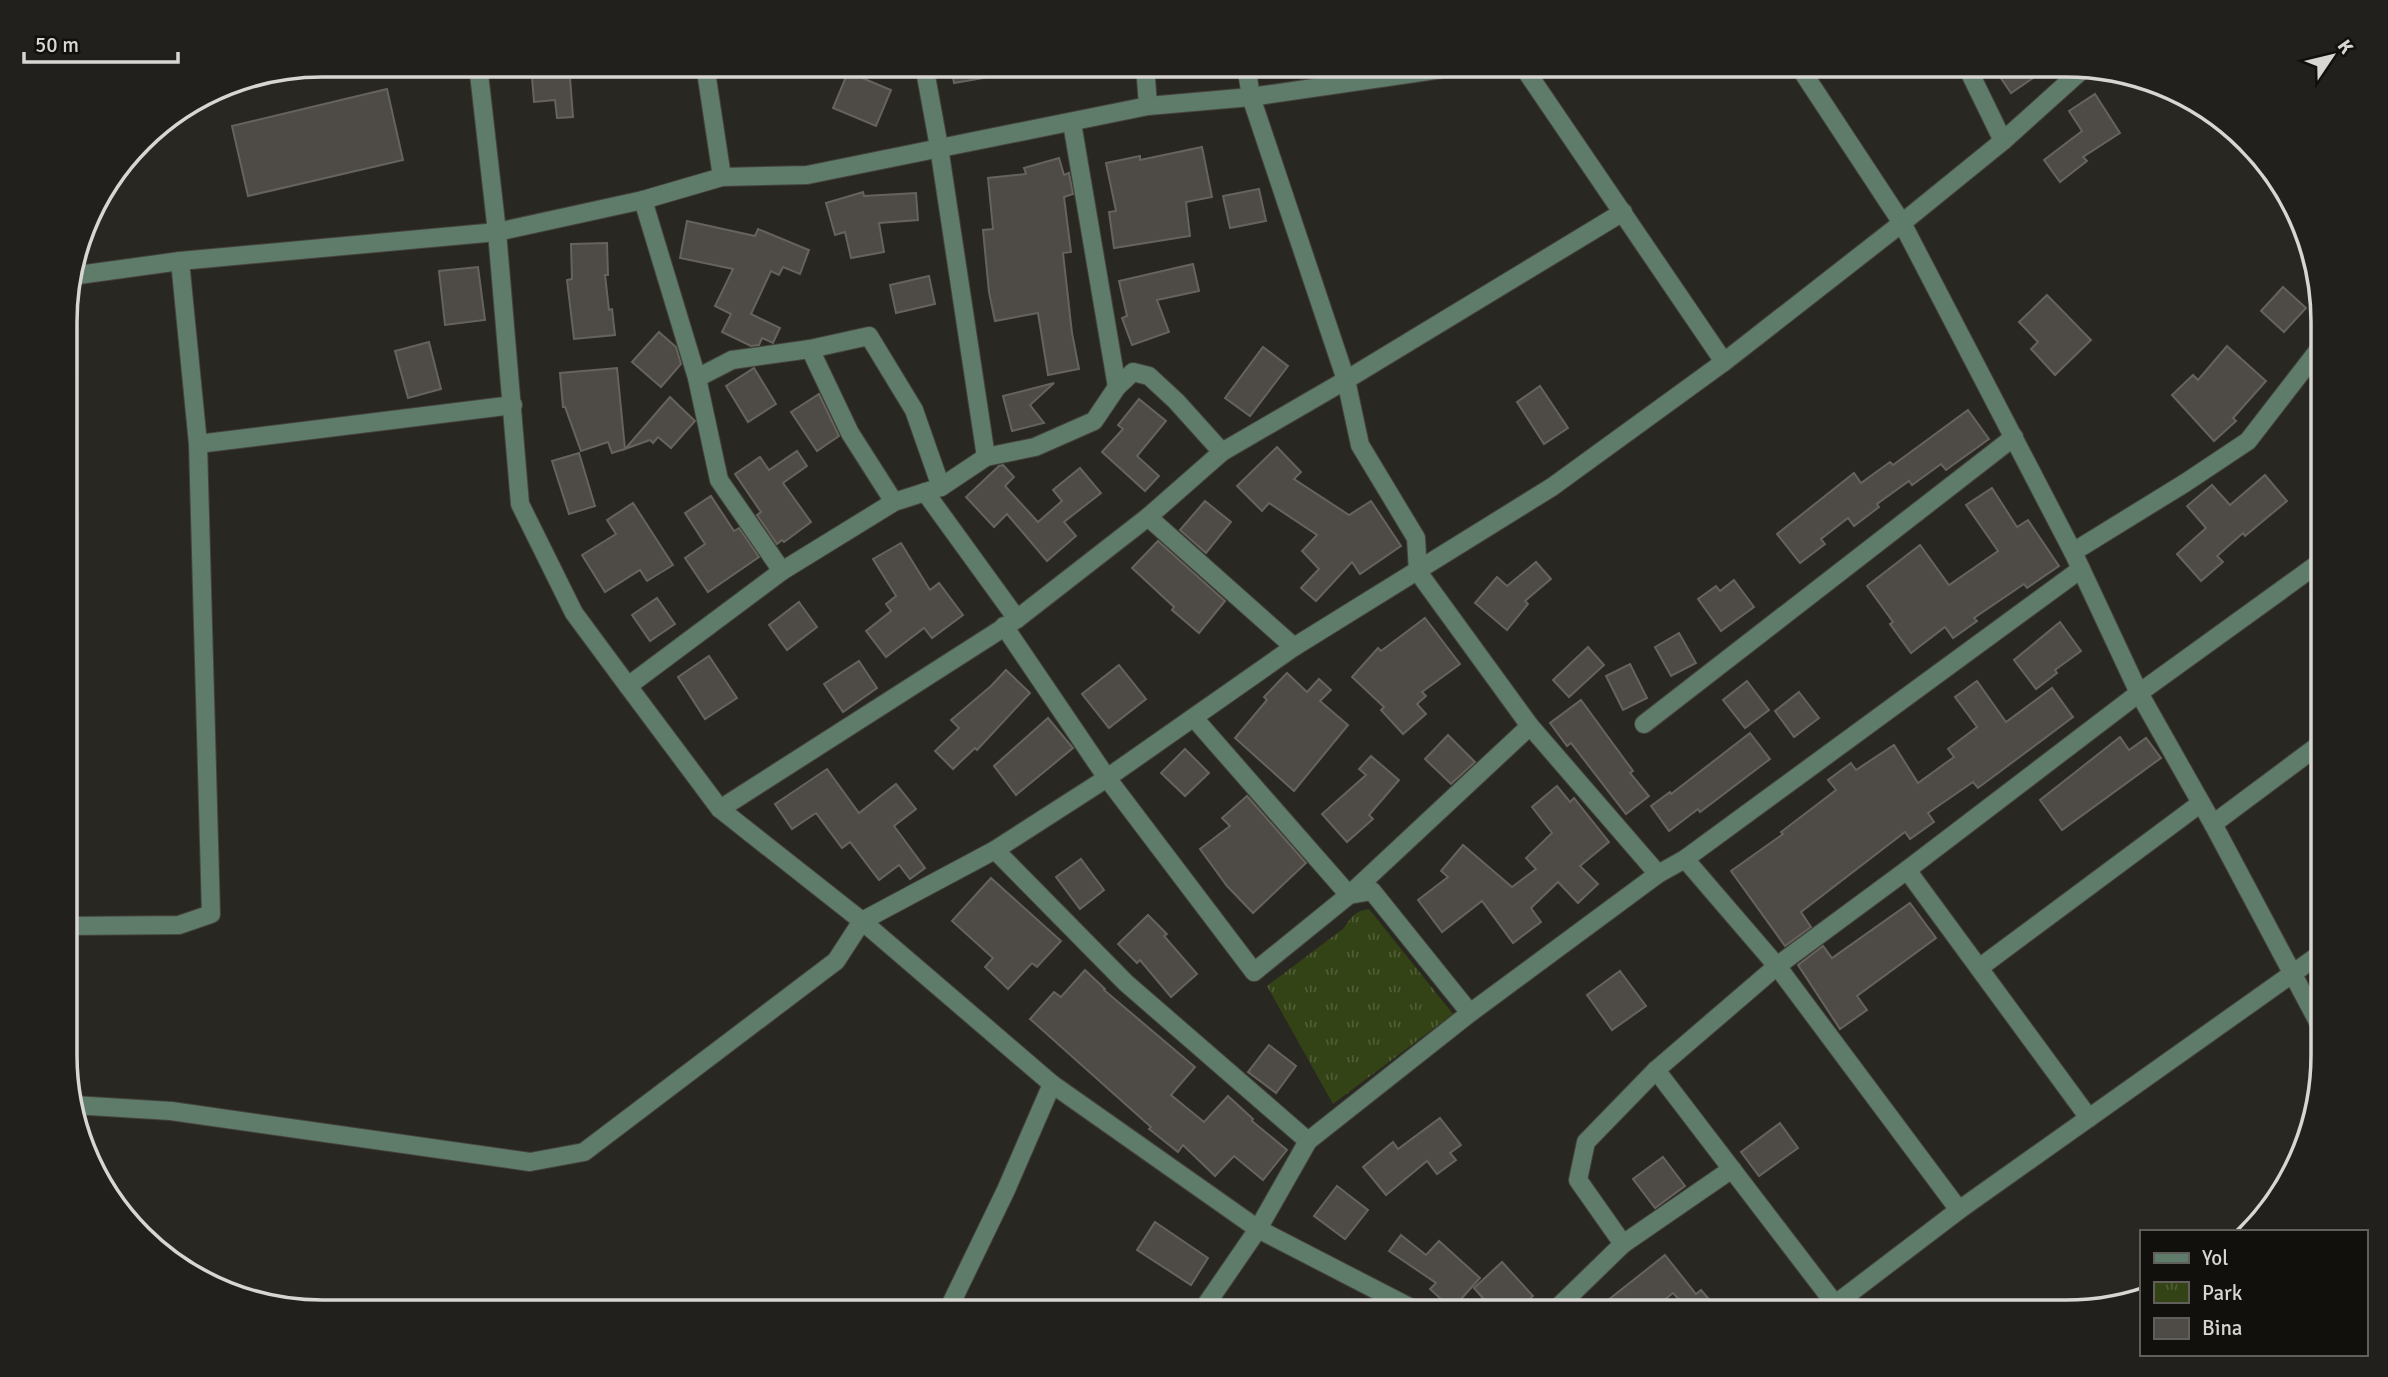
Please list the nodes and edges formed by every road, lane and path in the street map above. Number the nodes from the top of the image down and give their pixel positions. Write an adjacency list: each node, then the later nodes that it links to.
1 (479, 77): 20 (street)
2 (707, 77): 16 (street)
3 (927, 77): 15 (street)
4 (1146, 77): 12 (street)
5 (1248, 77): 11 (street)
6 (1338, 77): 11 (street)
7 (1530, 77): 18 (street)
8 (1806, 77): 19 (street)
9 (1972, 77): 14 (street)
10 (2073, 77): 14 (street)
11 (1251, 97): 12 (street); 27 (street)
12 (1148, 106): 13 (street)
13 (1072, 123): 15 (street); 28 (street)
14 (2004, 141): 19 (street)
15 (939, 147): 16 (street); 33 (street)
16 (722, 177): 17 (street)
17 (643, 200): 20 (street); 26 (street)
18 (1623, 212): 25 (street); 27 (street)
19 (1902, 222): 25 (street); 30 (street)
20 (497, 232): 21 (street); 29 (street)
21 (180, 261): 22 (street); 31 (street)
22 (82, 274)
23 (810, 349): 26 (street); 34 (street); 35 (street)
24 (2310, 361): 37 (street)
25 (1724, 362): 41 (street)
26 (697, 378): 40 (street)
27 (1346, 380): 32 (street); 41 (street)
28 (1117, 387): 32 (street); 33 (street)
29 (513, 405): 31 (street); 44 (street)
30 (2014, 438): 37 (street); 47 (street)
31 (198, 444): 60 (street)
32 (1222, 452): 36 (street)
33 (986, 457): 34 (street)
34 (933, 490): 35 (street); 42 (street)
35 (894, 502): 40 (street)
36 (1148, 517): 42 (street); 43 (street)
37 (2073, 552): 38 (street)
38 (2081, 569): 45 (street); 55 (street)
39 (2310, 569): 45 (street)
40 (782, 571): 44 (street)
41 (1418, 572): 43 (street); 48 (street)
42 (1010, 623): 50 (street); 52 (street)
43 (1294, 647): 46 (street)
44 (628, 686): 52 (street)
45 (2139, 693): 51 (street); 56 (street)
46 (1194, 718): 50 (street); 58 (street)
47 (1644, 724)
48 (1530, 726): 57 (street); 58 (street)
49 (2310, 752): 53 (street)
50 (1107, 778): 54 (street); 58 (street)
51 (2201, 803): 53 (street); 63 (street)
52 (720, 808): 59 (street)
53 (2213, 824): 64 (street)
54 (995, 850): 59 (street); 71 (street)
55 (1685, 859): 57 (street); 62 (street)
56 (1907, 870): 62 (street); 63 (street)
57 (1658, 874): 66 (street)
58 (1349, 895): 66 (street)
59 (862, 921): 68 (street); 69 (street)
60 (77, 926)
61 (2310, 962): 64 (street)
62 (1777, 966): 67 (street); 73 (street)
63 (1979, 968): 70 (street)
64 (2294, 974): 65 (street); 70 (street)
65 (2310, 1005)
66 (1471, 1013): 71 (street)
67 (1656, 1070): 72 (street); 75 (street)
68 (1052, 1084): 74 (street); 81 (street)
69 (82, 1106)
70 (2089, 1118): 73 (street)
71 (1308, 1141): 74 (street)
72 (1732, 1169): 75 (street); 79 (street)
73 (1959, 1210): 80 (street)
74 (1258, 1229): 76 (street); 77 (street)
75 (1623, 1244): 78 (street)
76 (1210, 1299)
77 (1395, 1299)
78 (1566, 1299)
79 (1824, 1299)
80 (1842, 1299)
81 (953, 1300)

